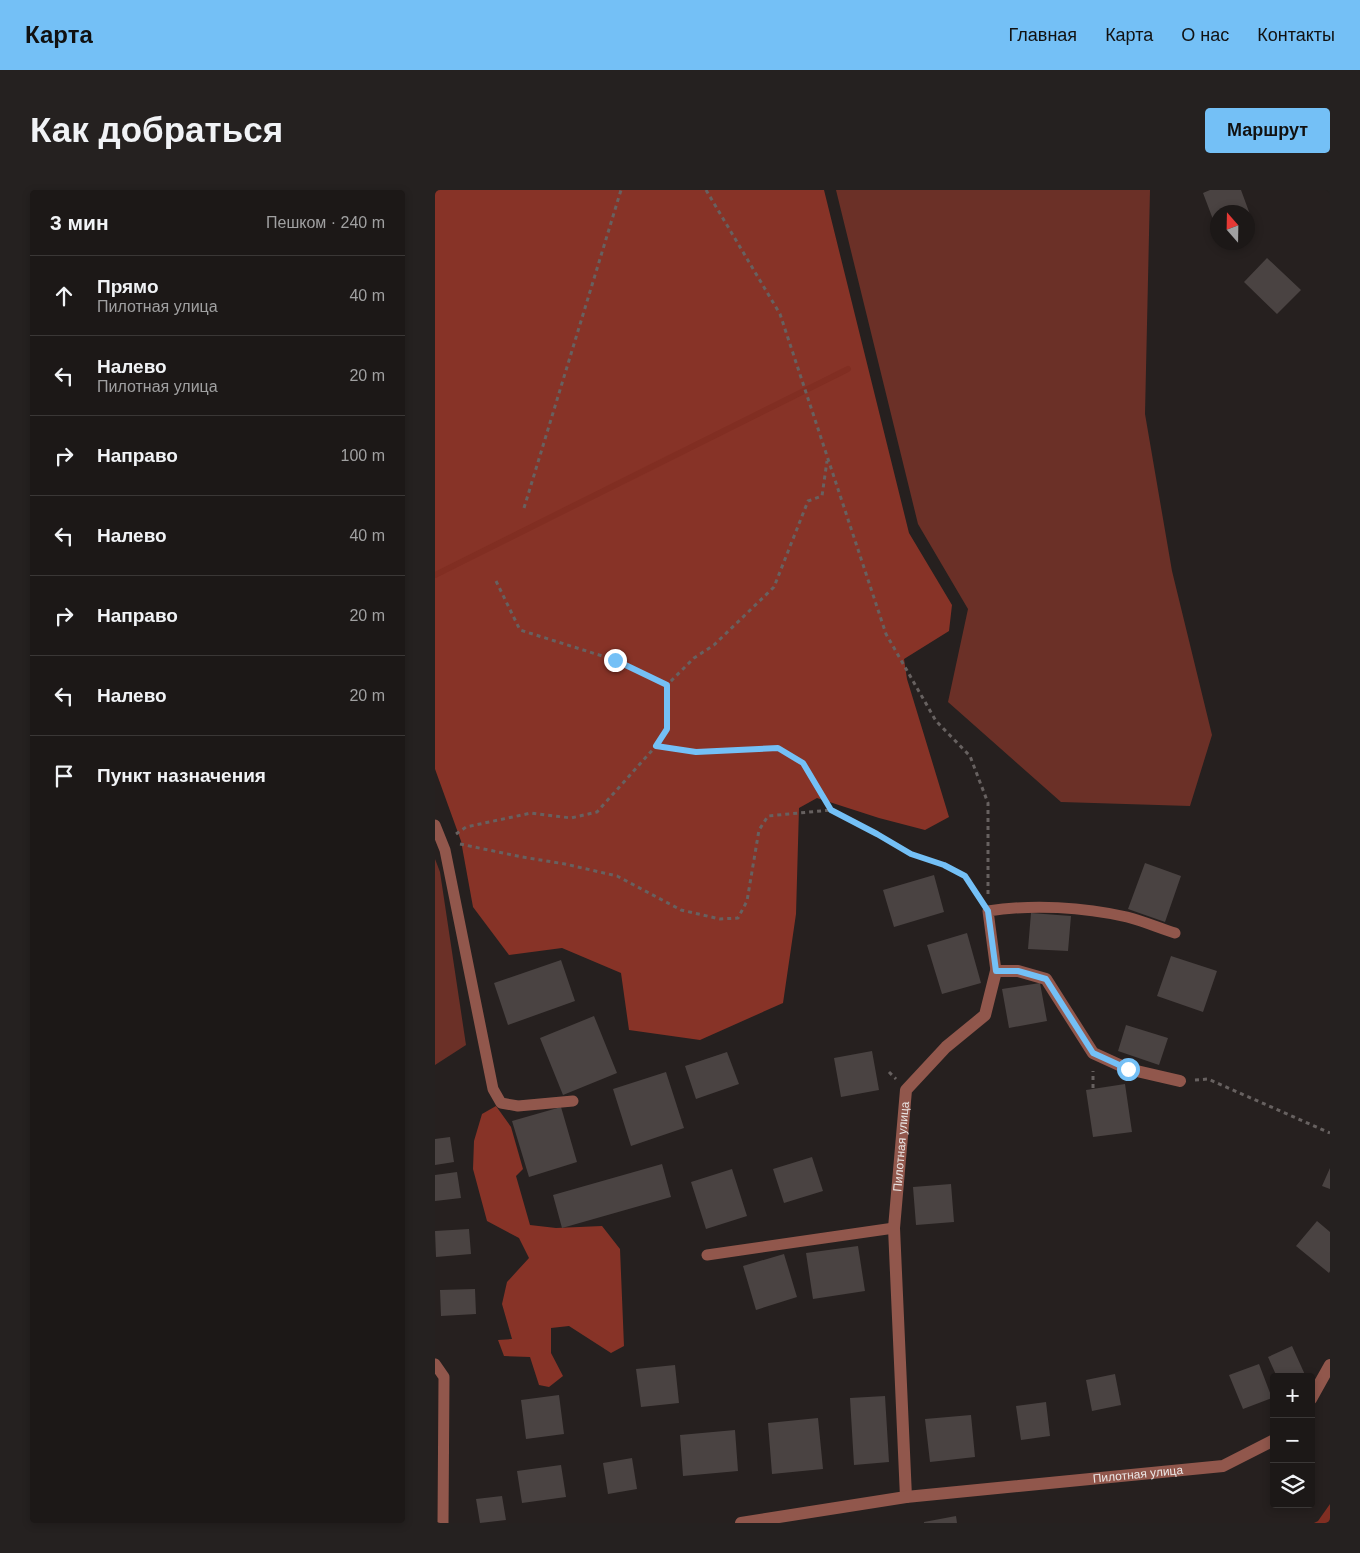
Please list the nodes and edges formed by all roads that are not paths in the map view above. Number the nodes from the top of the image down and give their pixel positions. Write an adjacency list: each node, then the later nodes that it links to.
1 (435, 825): 5 (lane)
2 (1175, 934): 3 (lane)
3 (996, 971): 4 (street); 6 (street, Пилотная улица)
4 (1180, 1081)
5 (573, 1101)
6 (894, 1228): 7 (lane); 12 (street, Пилотная улица)
7 (707, 1255)
8 (435, 1364): 13 (lane)
9 (1330, 1365): 10 (street)
10 (1315, 1392)
11 (1270, 1442): 12 (street, Пилотная улица)
12 (906, 1497): 14 (street, Пилотная улица)
13 (443, 1523)
14 (741, 1523)

